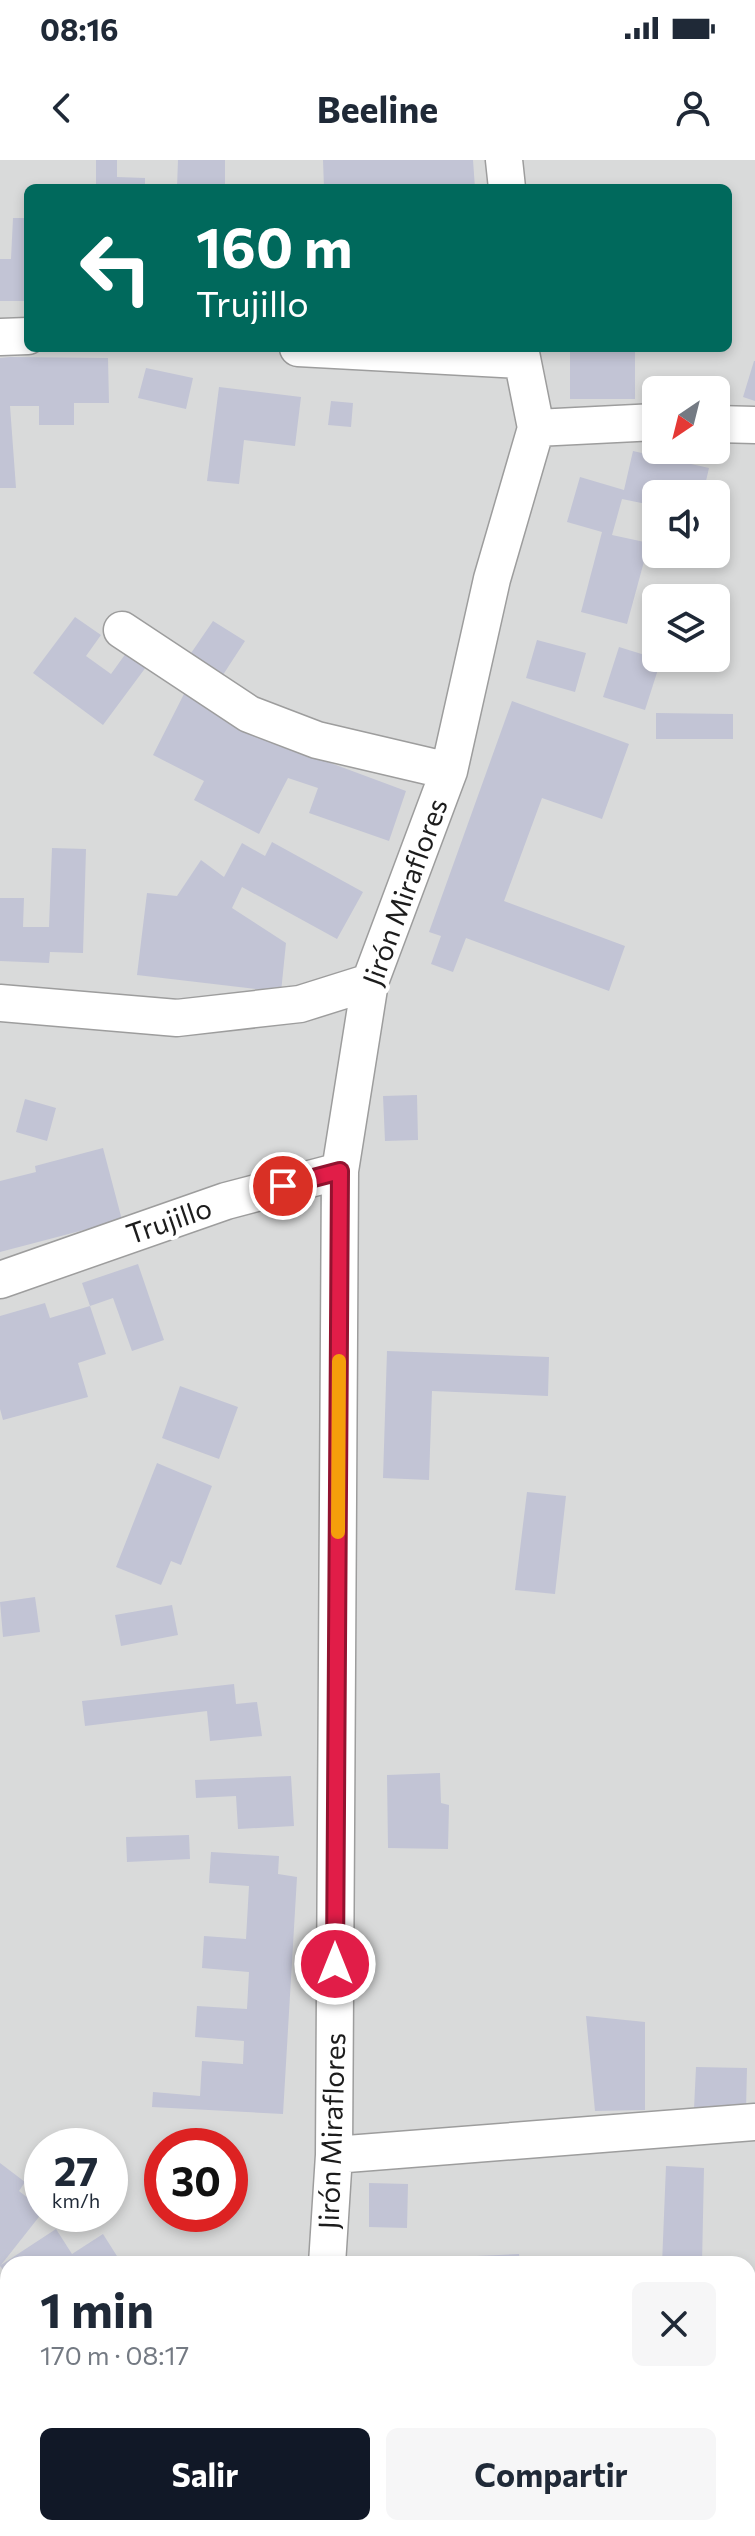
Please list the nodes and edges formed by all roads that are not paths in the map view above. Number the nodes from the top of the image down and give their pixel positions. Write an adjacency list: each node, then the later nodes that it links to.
1 (504, 160): 2 (street)
2 (507, 184)
3 (24, 336): 4 (street)
4 (0, 337)
5 (447, 352): 6 (street)
6 (521, 354): 10 (street, Jirón Miraflores)
7 (642, 423): 10 (street)
8 (730, 424): 9 (street)
9 (755, 425)
10 (536, 428): 12 (street, Jirón Miraflores)
11 (122, 630): 12 (street)
12 (449, 771): 13 (street, Jirón Miraflores)
13 (370, 982): 14 (street); 15 (street, Jirón Miraflores)
14 (0, 1003)
15 (340, 1171): 16 (street, Trujillo); 18 (street, Jirón Miraflores)
16 (0, 1280)
17 (755, 2122): 18 (street)
18 (334, 2155): 19 (street, Jirón Miraflores)
19 (328, 2256)

